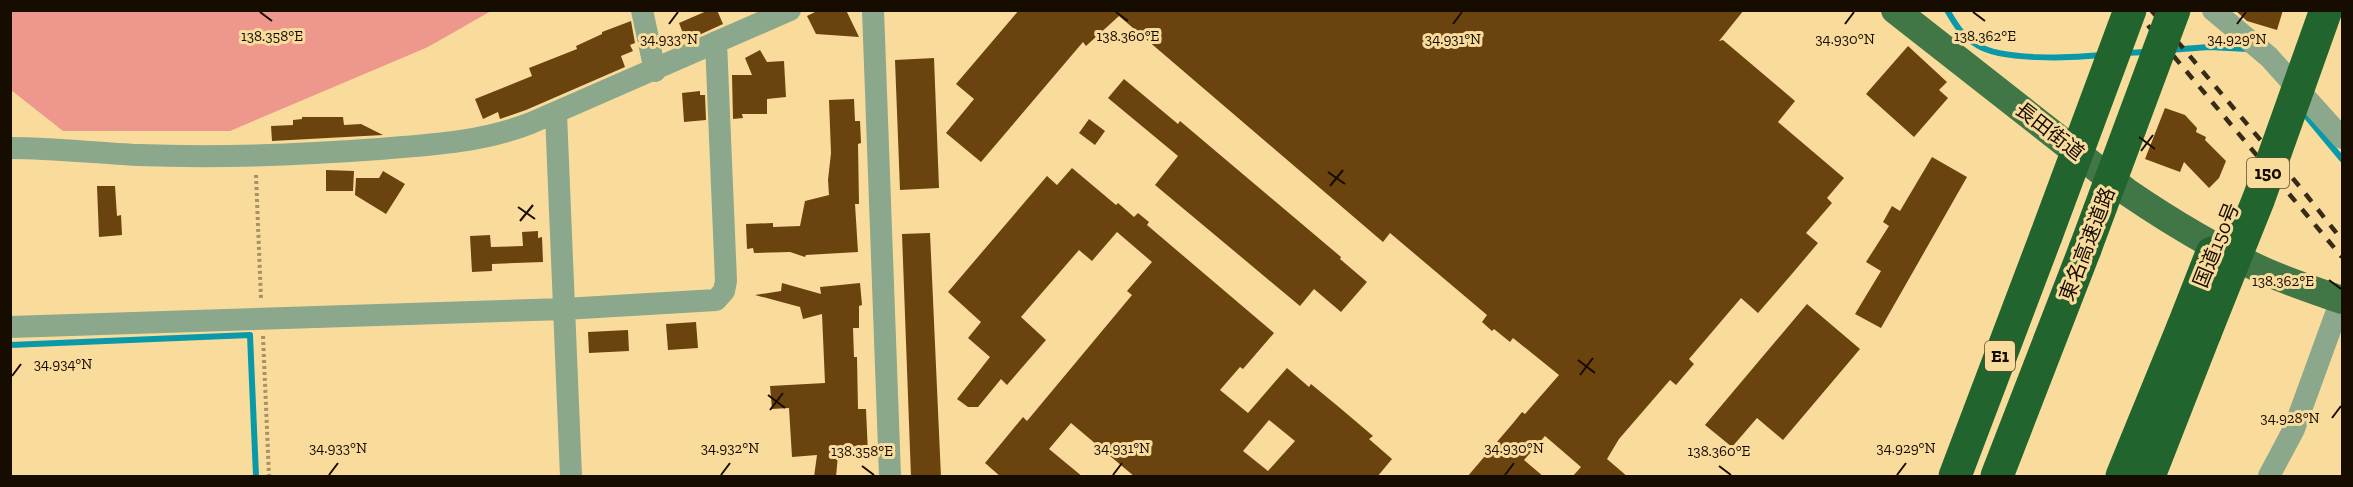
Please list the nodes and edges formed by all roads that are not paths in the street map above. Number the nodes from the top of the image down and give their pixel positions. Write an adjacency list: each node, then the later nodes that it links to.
1 (642, 10): 11 (street)
2 (790, 10): 10 (street)
3 (873, 10): 20 (street)
4 (1895, 10): 15 (main road, 長田街道)
5 (2130, 10): 21 (highway, 東名高速道路 / E1, bridge)
6 (2174, 10): 22 (highway, 東名高速道路 / E1, bridge)
7 (2213, 10): 13 (street)
8 (2302, 10): 18 (highway, 国道150号 / 150, bridge)
9 (2326, 10): 18 (highway, 国道150号 / 150, bridge)
10 (716, 42): 11 (street); 16 (street)
11 (655, 71): 12 (street)
12 (555, 114): 14 (street); 16 (street)
13 (2343, 138)
14 (10, 148)
15 (2342, 300): 25 (street)
16 (564, 309): 17 (street); 19 (street)
17 (10, 327)
18 (2194, 330): 23 (highway, 国道150号 / 150); 24 (highway, 国道150号 / 150)
19 (571, 477)
20 (890, 477)
21 (1954, 477)
22 (1997, 477)
23 (2122, 477)
24 (2149, 477)
25 (2269, 477)

